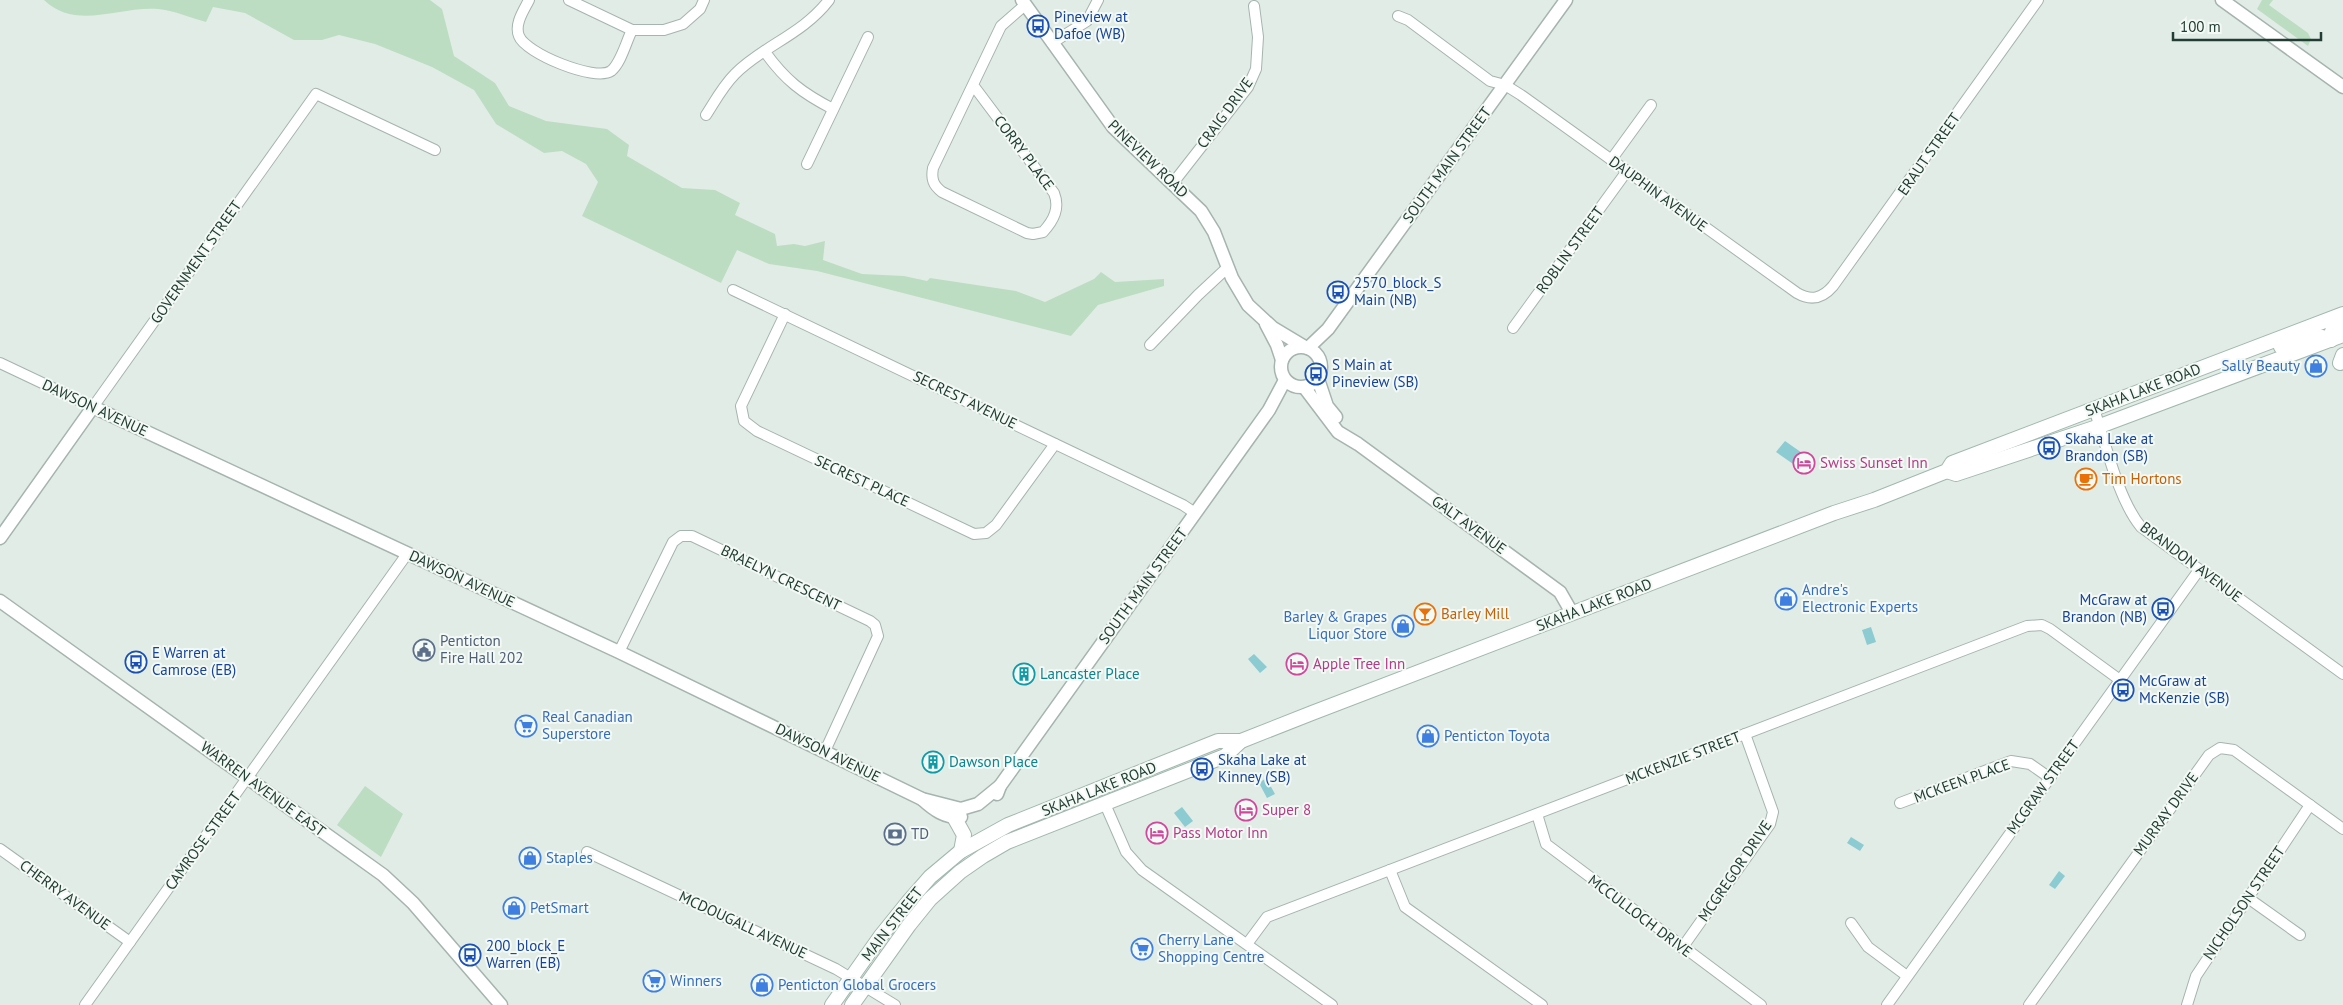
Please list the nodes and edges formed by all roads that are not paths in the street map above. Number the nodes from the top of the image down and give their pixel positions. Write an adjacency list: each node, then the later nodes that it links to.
1 (529, 0): 12 (street)
2 (569, 0): 12 (street)
3 (704, 0): 12 (street)
4 (829, 0): 15 (street)
5 (1098, 0): 14 (street)
6 (1566, 0): 17 (street, SOUTH MAIN STREET)
7 (2038, 0): 29 (street, ERAUT STREET)
8 (2222, 0): 18 (street)
9 (1024, 2): 14 (street, PINEVIEW ROAD); 16 (street, CORRY PLACE)
10 (1254, 6): 26 (street, CRAIG DRIVE)
11 (1398, 16): 17 (street, DAUPHIN AVENUE)
12 (632, 30)
13 (868, 37): 20 (street)
14 (1052, 43): 26 (street, PINEVIEW ROAD)
15 (764, 52): 20 (street); 21 (street)
16 (973, 85): 16 (street, CORRY PLACE)
17 (1505, 85): 23 (street, DAUPHIN AVENUE); 35 (street, SOUTH MAIN STREET)
18 (2343, 87)
19 (1651, 105): 23 (street)
20 (833, 109): 24 (street)
21 (706, 115)
22 (435, 150): 46 (street, GOVERNMENT STREET)
23 (1611, 160): 25 (street, DAUPHIN AVENUE)
24 (807, 164)
25 (1627, 171): 29 (street, DAUPHIN AVENUE); 34 (street, ROBLIN STREET)
26 (1173, 183): 27 (street, PINEVIEW ROAD)
27 (1228, 268): 32 (street, PINEVIEW ROAD); 37 (street)
28 (733, 290): 30 (street, SECREST AVENUE)
29 (1813, 299)
30 (785, 314): 50 (street, SECREST AVENUE); 50 (street, SECREST PLACE)
31 (2343, 314): 41 (main road, SKAHA LAKE ROAD)
32 (1265, 321): 38 (street, PINEVIEW ROAD); 40 (street, PINEVIEW ROAD)
33 (2343, 324): 36 (main road)
34 (1513, 328)
35 (1328, 329): 38 (street, SOUTH MAIN STREET); 39 (street, SOUTH MAIN STREET)
36 (2337, 337): 41 (main road); 49 (main road, SKAHA LAKE ROAD)
37 (1150, 345)
38 (1305, 347): 39 (street); 40 (street)
39 (1320, 358): 43 (street)
40 (1282, 360): 44 (street)
41 (2218, 361): 47 (main road, SKAHA LAKE ROAD)
42 (0, 363): 46 (street, DAWSON AVENUE)
43 (1318, 379): 45 (street); 51 (street, GALT AVENUE)
44 (1285, 380): 45 (street); 48 (street, SOUTH MAIN STREET)
45 (1302, 387): 48 (street, SOUTH MAIN STREET); 51 (street, GALT AVENUE)
46 (93, 407): 54 (street, GOVERNMENT STREET); 55 (street, DAWSON AVENUE)
47 (2094, 409): 49 (street, BRANDON AVENUE); 52 (main road, SKAHA LAKE ROAD)
48 (1269, 410): 53 (street, SOUTH MAIN STREET)
49 (2100, 426): 52 (main road, SKAHA LAKE ROAD); 56 (street, BRANDON AVENUE)
50 (1055, 444): 53 (street, SECREST AVENUE)
51 (1358, 444): 57 (street, GALT AVENUE)
52 (1947, 471): 59 (main road, SKAHA LAKE ROAD)
53 (1195, 513): 73 (street, SOUTH MAIN STREET)
54 (0, 538)
55 (407, 554): 61 (street, DAWSON AVENUE); 67 (street, CAMROSE STREET)
56 (2199, 570): 62 (street, BRANDON AVENUE); 63 (street, MCGRAW STREET)
57 (1555, 588): 59 (street, GALT AVENUE); 60 (street)
58 (0, 601): 67 (street, WARREN AVENUE EAST)
59 (1572, 613): 60 (main road, SKAHA LAKE ROAD)
60 (1555, 620): 65 (main road, SKAHA LAKE ROAD)
61 (619, 652): 66 (street, DAWSON AVENUE); 66 (street, BRAELYN CRESCENT)
62 (2343, 674)
63 (2120, 680): 64 (street, MCKENZIE STREET); 68 (street, MCGRAW STREET)
64 (1745, 734): 74 (street, MCKENZIE STREET); 86 (street, MCGREGOR DRIVE)
65 (1241, 741): 69 (main road, SKAHA LAKE ROAD); 71 (main road, SKAHA LAKE ROAD)
66 (825, 751): 73 (street, DAWSON AVENUE)
67 (247, 778): 84 (street, CAMROSE STREET); 91 (street, WARREN AVENUE EAST)
68 (2050, 778): 70 (street, MCKEEN PLACE); 87 (street, MCGRAW STREET)
69 (1100, 789): 71 (street); 77 (main road, SKAHA LAKE ROAD)
70 (1900, 803)
71 (1105, 804): 79 (main road, SKAHA LAKE ROAD); 85 (street)
72 (2310, 805): 75 (street, MURRAY DRIVE); 81 (street, NICHOLSON STREET); 99 (street, MURRAY DRIVE)
73 (959, 814): 77 (main road)
74 (1537, 814): 80 (street, MCKENZIE STREET); 86 (street, MCCULLOCH DRIVE)
75 (2343, 829)
76 (0, 849): 84 (street, CHERRY AVENUE)
77 (961, 851): 88 (main road, MAIN STREET)
78 (587, 852): 88 (street, MCDOUGALL AVENUE)
79 (983, 856): 89 (main road, MAIN STREET)
80 (1390, 870): 85 (street, MCKENZIE STREET); 96 (street)
81 (2248, 898): 83 (street); 100 (street, NICHOLSON STREET)
82 (1851, 922): 87 (street)
83 (2300, 935)
84 (130, 942): 90 (street, CAMROSE STREET)
85 (1247, 944): 95 (street)
86 (1682, 948): 97 (street, MCCULLOCH DRIVE)
87 (1908, 976): 98 (street, MCGRAW STREET)
88 (852, 977): 89 (street, MCDOUGALL AVENUE); 92 (main road, MAIN STREET)
89 (866, 986): 93 (main road, MAIN STREET); 94 (street, MCDOUGALL AVENUE)
90 (85, 1005)
91 (501, 1005)
92 (832, 1005)
93 (852, 1005)
94 (895, 1005)
95 (1332, 1005)
96 (1542, 1005)
97 (1761, 1005)
98 (1887, 1005)
99 (2029, 1005)
100 (2186, 1005)

